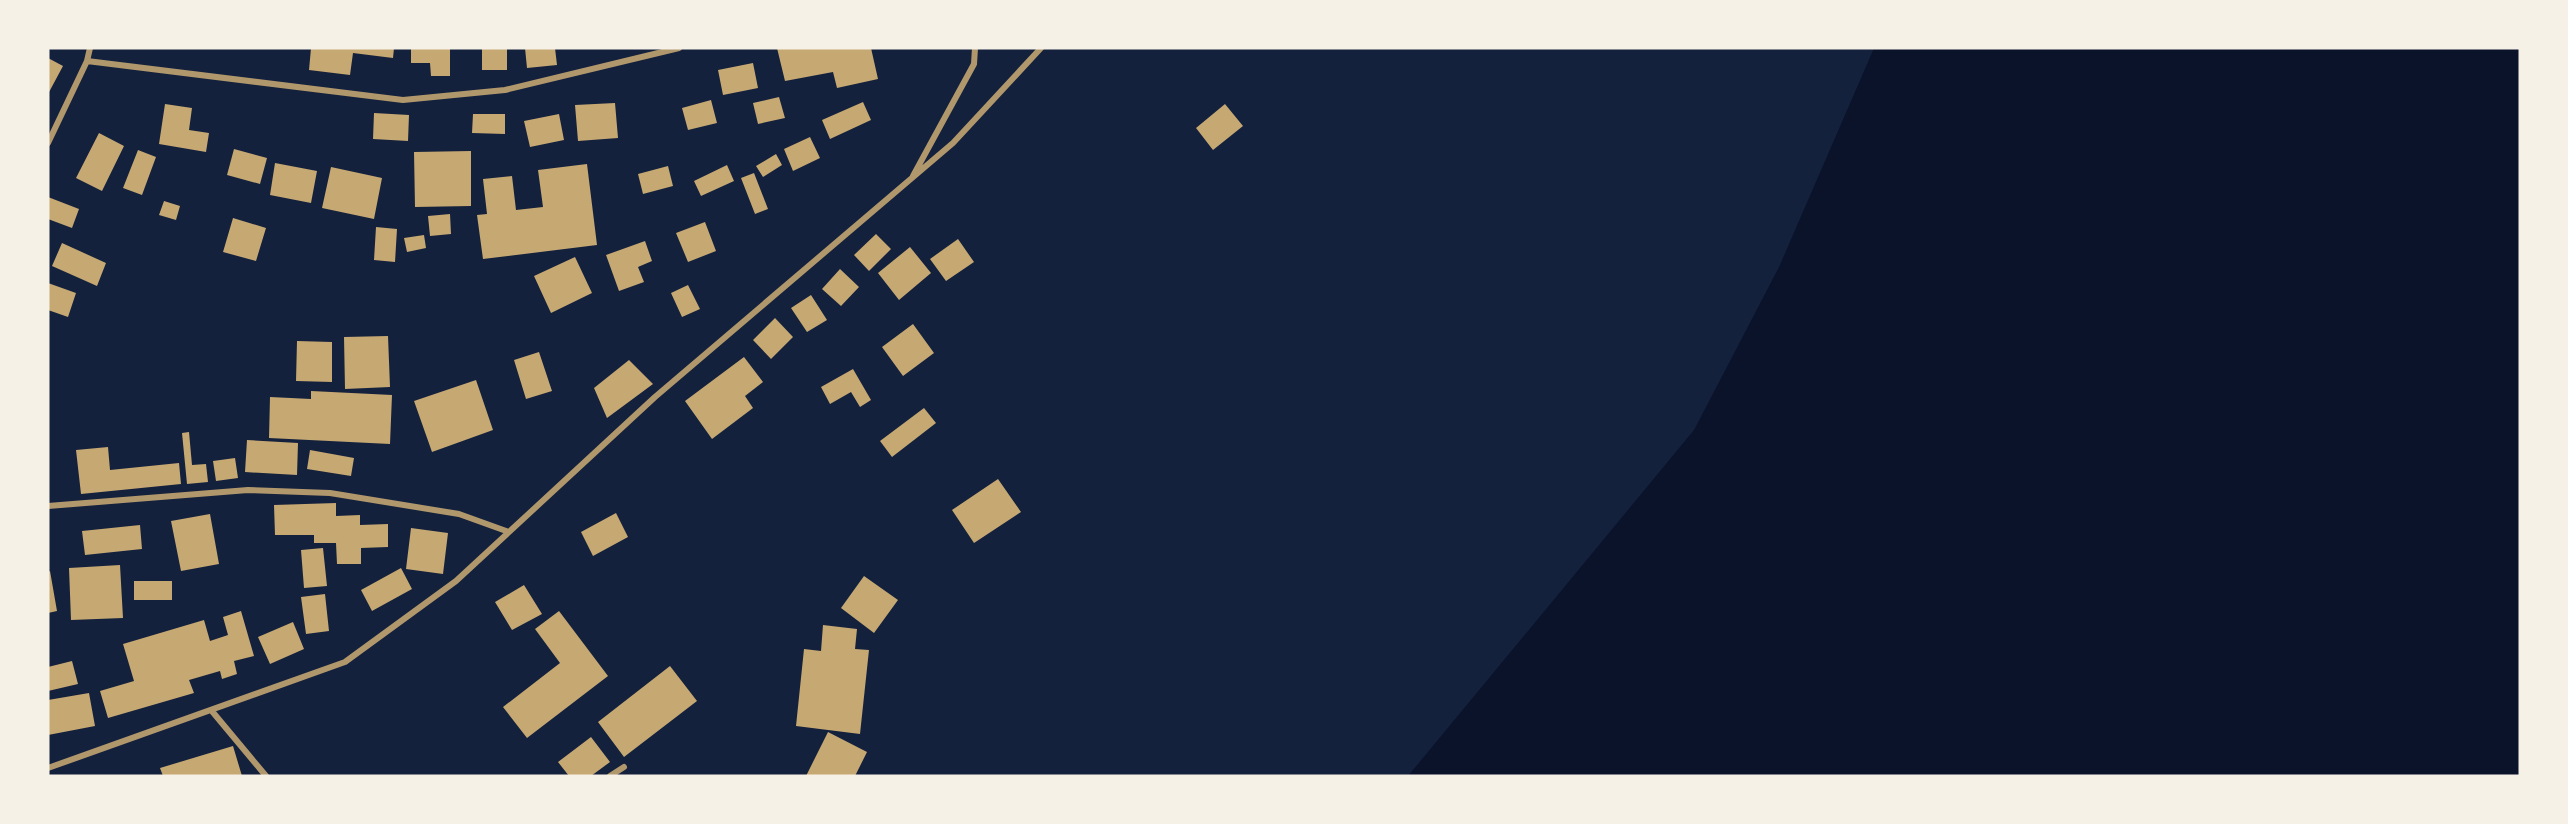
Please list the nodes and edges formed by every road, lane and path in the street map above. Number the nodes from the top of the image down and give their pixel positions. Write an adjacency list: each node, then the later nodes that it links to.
1 (90, 48): 5 (street)
2 (679, 48): 5 (street)
3 (975, 48): 7 (street)
4 (1041, 48): 7 (street)
5 (87, 61): 6 (street)
6 (48, 143)
7 (910, 180): 9 (street)
8 (48, 507): 9 (street)
9 (509, 532): 10 (street)
10 (211, 710): 12 (street); 13 (street)
11 (624, 767): 14 (street)
12 (48, 768)
13 (266, 776)
14 (610, 776)

